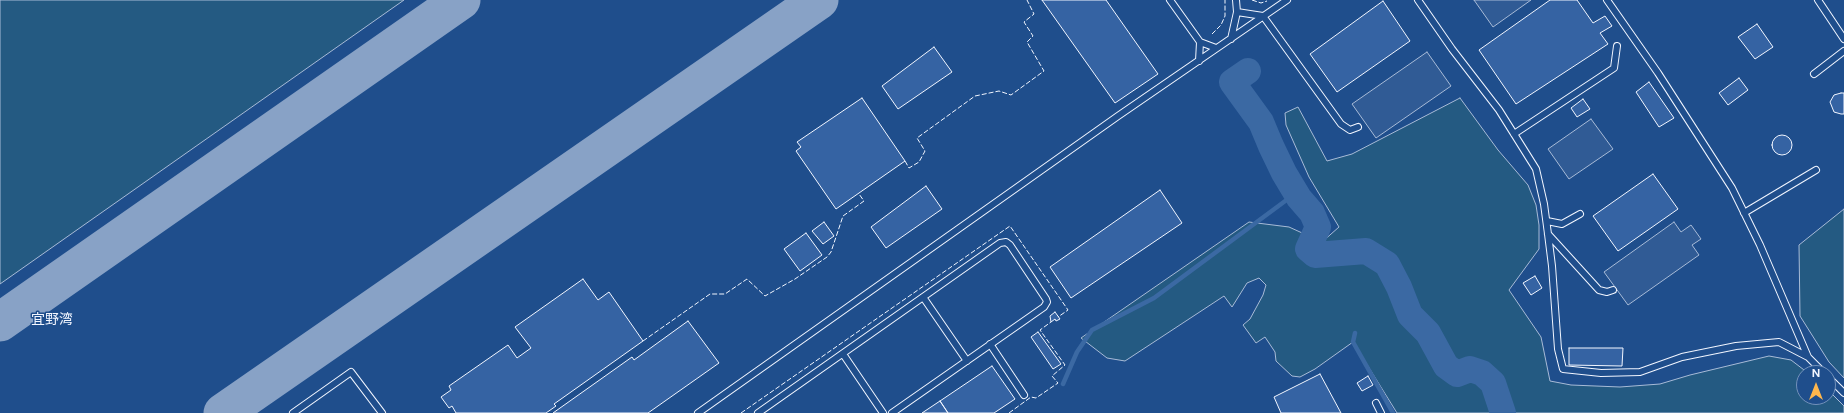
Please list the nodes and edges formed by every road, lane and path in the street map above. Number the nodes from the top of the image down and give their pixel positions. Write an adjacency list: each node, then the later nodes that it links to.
1 (1170, 0): 11 (lane)
2 (1236, 0): 7 (lane)
3 (1287, 0): 8 (lane)
4 (1418, 0): 18 (lane)
5 (1607, 0): 20 (lane)
6 (1818, 0): 10 (lane)
7 (1237, 12): 8 (lane); 9 (lane)
8 (1263, 16): 9 (lane); 17 (lane)
9 (1231, 39): 13 (lane)
10 (1844, 39)
11 (1200, 42): 13 (lane); 15 (lane)
12 (1617, 46): 18 (lane)
13 (1216, 48): 15 (lane)
14 (1844, 51): 16 (lane)
15 (1199, 61): 38 (lane)
16 (1814, 74)
17 (1358, 127)
18 (1514, 134): 22 (lane)
19 (1816, 170): 20 (lane)
20 (1744, 213): 28 (lane)
21 (1580, 214): 22 (lane)
22 (1547, 221): 23 (lane)
23 (1548, 234): 24 (lane); 28 (lane)
24 (1613, 290)
25 (923, 297): 26 (lane); 27 (lane); 29 (lane)
26 (990, 344): 29 (lane); 33 (lane)
27 (843, 354): 35 (lane); 39 (lane)
28 (1808, 357): 30 (lane)
29 (967, 361): 40 (lane)
30 (1816, 365)
31 (1836, 385): 32 (lane)
32 (1844, 393)
33 (1024, 394)
34 (1376, 403): 41 (lane)
35 (761, 412)
36 (293, 413): 37 (lane)
37 (382, 413)
38 (698, 413)
39 (883, 413)
40 (892, 413)
41 (1381, 413)

